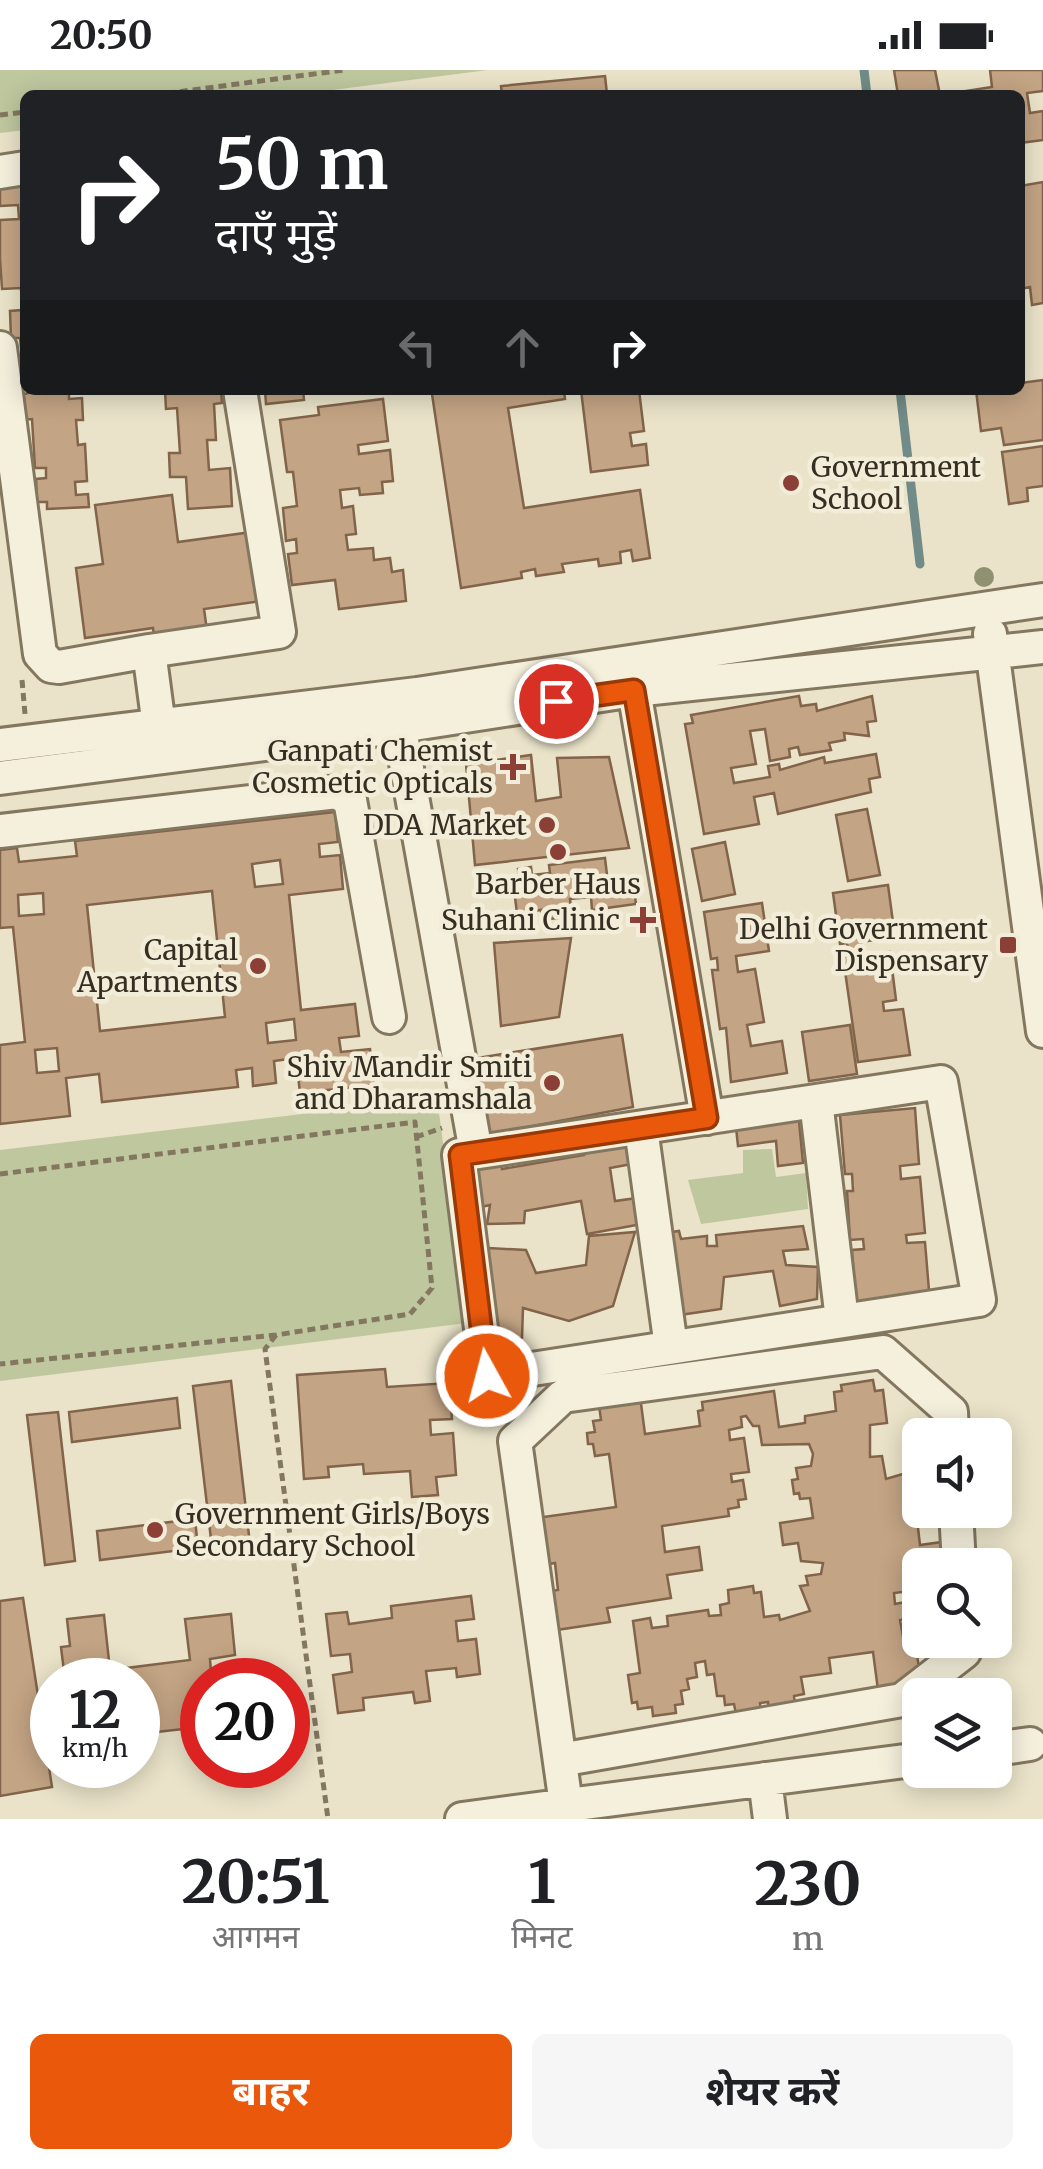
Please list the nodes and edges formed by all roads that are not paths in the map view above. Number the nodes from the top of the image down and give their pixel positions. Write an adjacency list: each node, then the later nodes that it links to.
1 (0, 348): 6 (street)
2 (241, 395): 6 (street)
3 (1043, 600): 4 (street)
4 (988, 609): 7 (street); 10 (street)
5 (1043, 647): 7 (street)
6 (149, 651): 10 (street)
7 (992, 656): 8 (street); 15 (street)
8 (634, 690): 9 (street); 17 (street)
9 (399, 724): 10 (street); 19 (street)
10 (161, 743): 11 (street); 12 (street)
11 (0, 745)
12 (0, 778)
13 (0, 831): 14 (street)
14 (389, 1017)
15 (1043, 1031)
16 (816, 1101): 17 (street); 20 (street); 20 (street)
17 (707, 1118): 18 (street)
18 (641, 1128): 19 (street); 21 (street)
19 (475, 1149): 21 (street)
20 (842, 1320): 21 (street)
21 (671, 1347)
22 (951, 1418): 26 (street)
23 (956, 1658): 26 (street)
24 (1030, 1744): 25 (street)
25 (1012, 1747)
26 (560, 1760): 29 (street)
27 (902, 1760): 28 (street)
28 (765, 1779): 29 (street); 31 (street)
29 (567, 1812): 30 (street)
30 (462, 1819)
31 (770, 1819)

